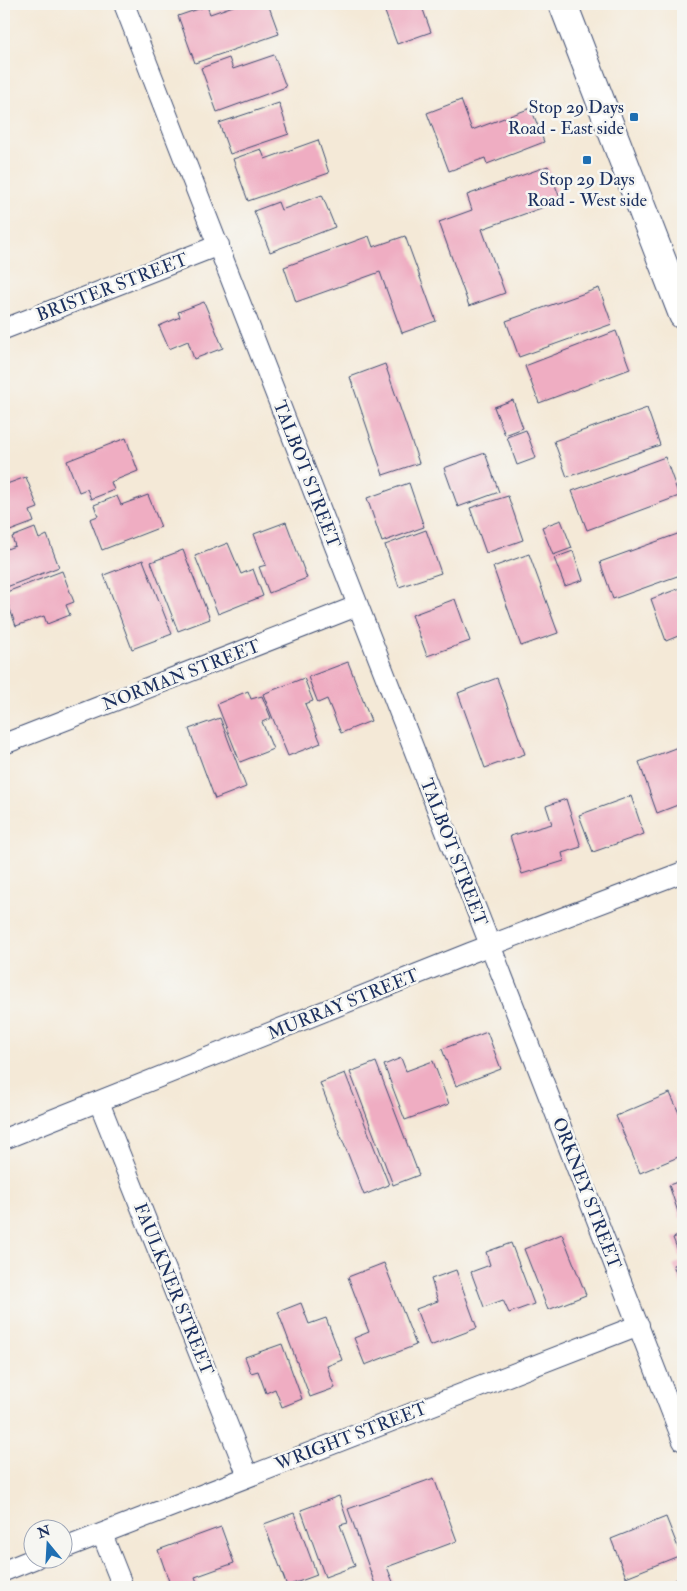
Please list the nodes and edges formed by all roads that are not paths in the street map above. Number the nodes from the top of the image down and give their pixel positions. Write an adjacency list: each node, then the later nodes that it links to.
1 (124, 4): 3 (street, TALBOT STREET)
2 (563, 4): 4 (street)
3 (219, 246): 5 (street, BRISTER STREET); 6 (street, TALBOT STREET)
4 (683, 315)
5 (4, 329)
6 (357, 606): 7 (street, NORMAN STREET); 9 (street, TALBOT STREET)
7 (4, 744)
8 (683, 872): 9 (street, MURRAY STREET)
9 (490, 945): 10 (street, MURRAY STREET); 12 (street, ORKNEY STREET)
10 (99, 1102): 11 (street, MURRAY STREET); 14 (street, FAULKNER STREET)
11 (4, 1139)
12 (639, 1325): 13 (street, ORKNEY STREET); 14 (street, WRIGHT STREET)
13 (683, 1441)
14 (248, 1476): 15 (street, WRIGHT STREET)
15 (102, 1534): 16 (street, WRIGHT STREET); 19 (street)
16 (72, 1545)
17 (22, 1564): 18 (street)
18 (4, 1571)
19 (123, 1587)

